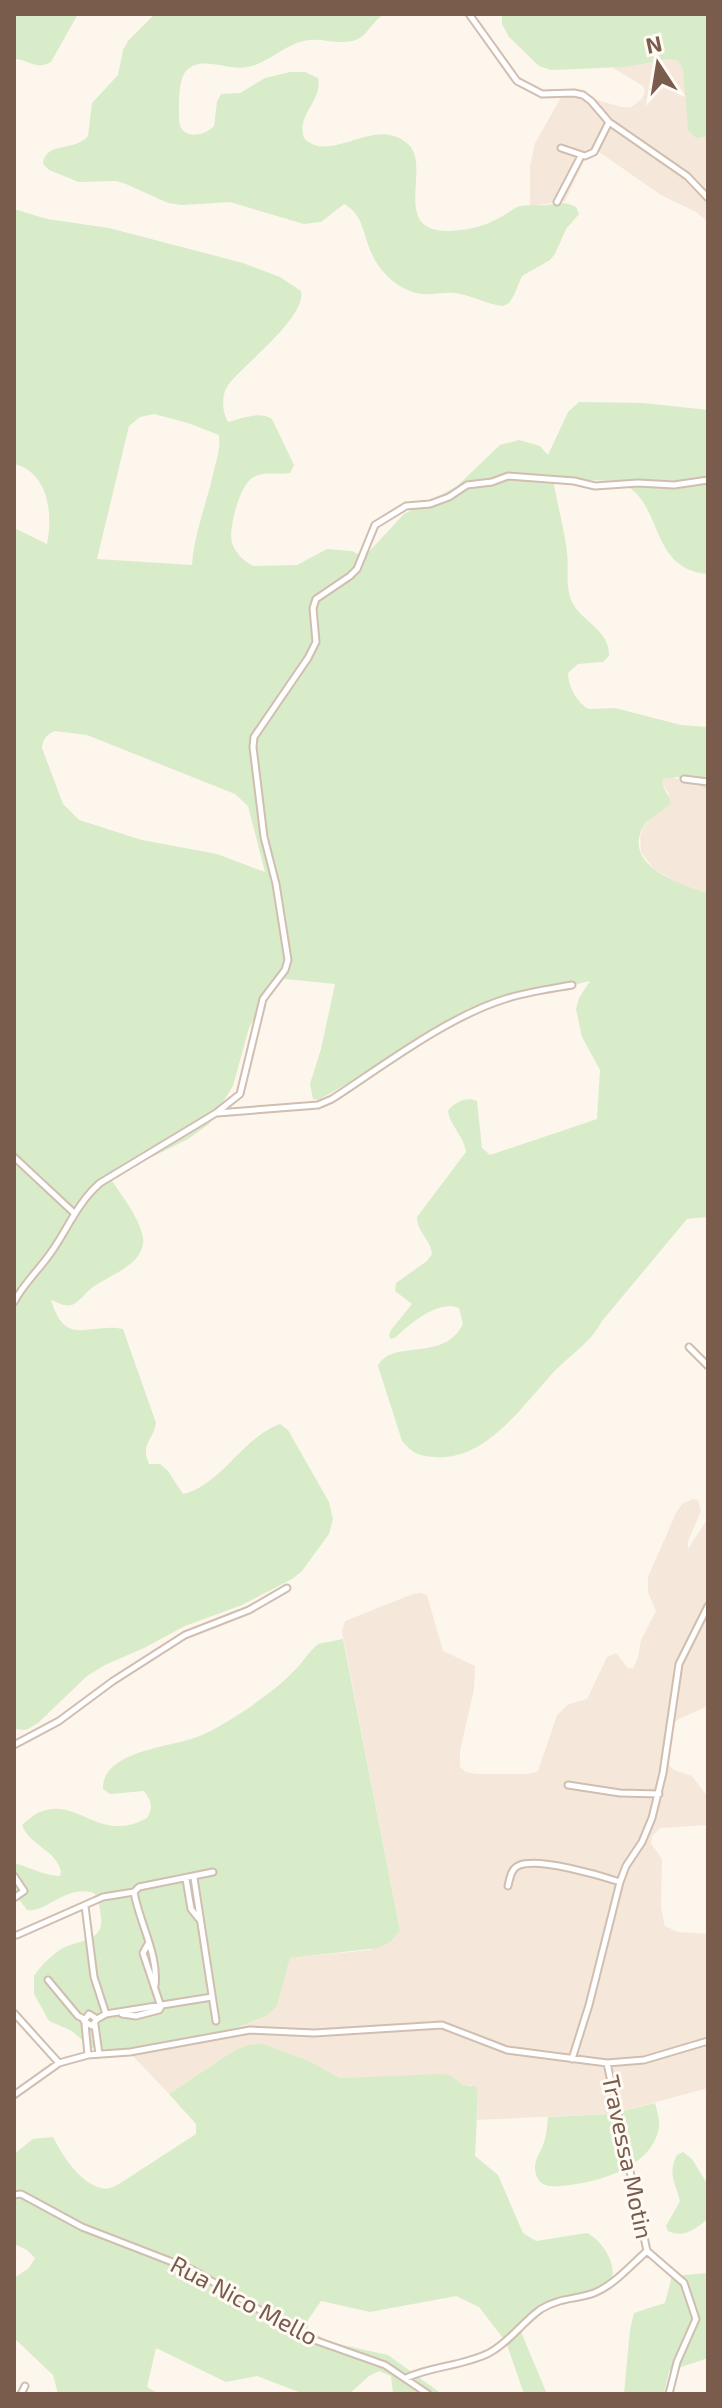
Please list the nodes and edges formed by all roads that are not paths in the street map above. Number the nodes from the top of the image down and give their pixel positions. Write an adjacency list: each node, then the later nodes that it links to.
1 (469, 14): 2 (street)
2 (609, 122): 4 (street); 5 (street)
3 (561, 148): 4 (street)
4 (581, 156): 6 (street)
5 (708, 198)
6 (557, 202)
7 (708, 480): 11 (street)
8 (684, 779): 9 (street)
9 (708, 782)
10 (572, 985): 11 (street)
11 (216, 1113): 13 (street)
12 (14, 1157): 13 (street)
13 (74, 1213): 14 (street)
14 (14, 1302)
15 (689, 1347): 16 (street)
16 (708, 1366)
17 (287, 1588): 19 (street)
18 (708, 1606): 21 (street)
19 (14, 1745)
20 (568, 1785): 21 (street)
21 (659, 1794): 25 (street)
22 (213, 1872): 24 (street)
23 (14, 1876): 28 (street)
24 (190, 1879): 27 (street); 32 (street)
25 (620, 1882): 26 (street); 44 (street)
26 (508, 1886)
27 (134, 1892): 29 (street); 33 (street)
28 (14, 1898)
29 (85, 1906): 30 (street); 35 (street)
30 (17, 1935)
31 (48, 1980): 36 (street)
32 (212, 1997): 33 (street); 38 (street)
33 (161, 2007): 35 (street)
34 (14, 2013): 45 (street)
35 (106, 2014): 37 (street)
36 (85, 2021): 37 (street); 37 (street); 41 (street)
37 (96, 2021): 39 (street)
38 (216, 2021)
39 (97, 2041): 41 (street); 42 (street)
40 (708, 2041): 46 (street)
41 (87, 2043): 43 (street)
42 (99, 2054): 43 (street); 44 (street)
43 (88, 2055): 45 (street)
44 (572, 2059): 46 (street)
45 (59, 2063): 47 (street)
46 (607, 2063): 49 (street, Travessa Motin)
47 (14, 2095)
48 (14, 2195): 50 (street, Rua Nico Mello)
49 (647, 2251): 50 (street); 54 (street)
50 (406, 2378): 53 (street, Rua Nico Mello)
51 (25, 2386): 52 (street)
52 (21, 2394)
53 (428, 2394)
54 (669, 2394)

